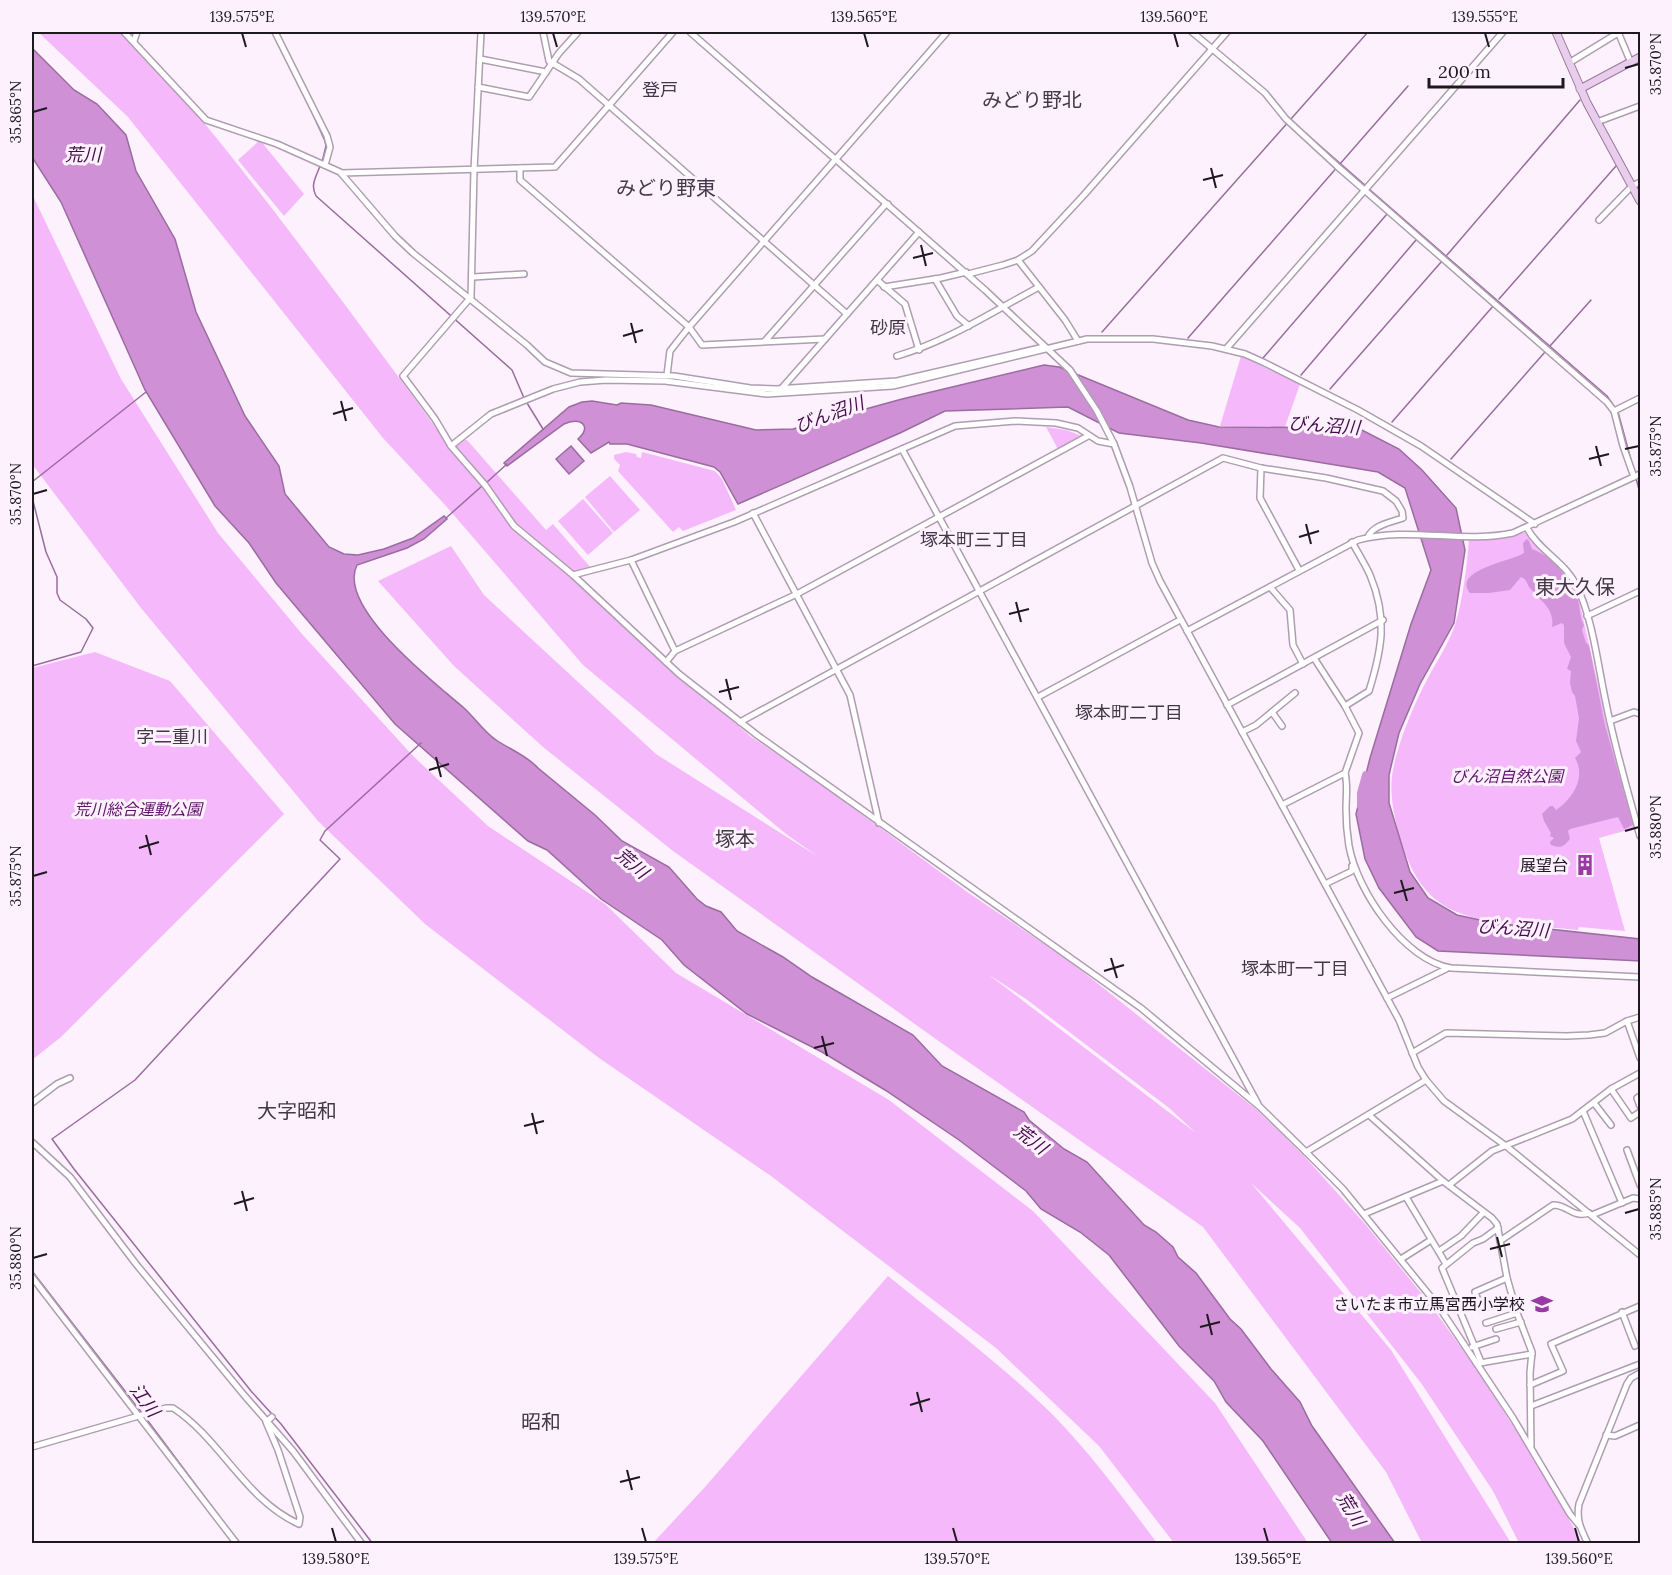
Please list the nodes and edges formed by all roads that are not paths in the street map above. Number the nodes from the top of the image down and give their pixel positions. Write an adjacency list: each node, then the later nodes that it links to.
1 (124, 32): 15 (street)
2 (137, 32): 15 (street)
3 (276, 32): 29 (street)
4 (481, 32): 18 (street)
5 (543, 32): 19 (street)
6 (578, 32): 19 (street)
7 (673, 32): 25 (street)
8 (690, 32): 28 (street)
9 (947, 32): 28 (street)
10 (1192, 32): 16 (street)
11 (1227, 32): 16 (street)
12 (1503, 32): 35 (street)
13 (1556, 32): 20 (main road)
14 (1618, 32): 20 (street); 21 (street)
15 (134, 41): 29 (street)
16 (1212, 48): 35 (street); 41 (street)
17 (1641, 57): 21 (main road)
18 (480, 58): 22 (street); 23 (street)
19 (552, 63): 22 (street); 25 (street)
20 (1569, 63): 24 (main road)
21 (1630, 63): 24 (main road)
22 (546, 72): 23 (street)
23 (478, 87): 31 (street)
24 (1580, 89): 27 (main road)
25 (610, 105): 30 (street); 40 (street)
26 (1641, 106): 27 (street)
27 (1597, 122): 34 (main road)
28 (837, 159): 37 (street); 40 (street)
29 (325, 165): 32 (street)
30 (520, 168): 31 (street); 54 (street)
31 (474, 170): 32 (street); 44 (street)
32 (341, 173): 50 (street)
33 (1641, 182): 34 (street)
34 (1632, 186): 36 (main road); 38 (street)
35 (1365, 190): 59 (street); 65 (street)
36 (1641, 201)
37 (888, 204): 39 (street); 47 (street)
38 (1599, 220)
39 (919, 232): 42 (street); 46 (street)
40 (765, 242): 47 (street); 54 (street)
41 (1018, 260): 42 (street); 49 (street)
42 (967, 273): 45 (street); 51 (street)
43 (524, 274): 44 (street)
44 (473, 277): 50 (street)
45 (935, 279): 48 (street); 53 (street)
46 (877, 280): 48 (street); 52 (street)
47 (816, 284): 52 (street); 56 (street)
48 (884, 287): 60 (street)
49 (1039, 287): 51 (street); 57 (street)
50 (470, 301): 62 (street); 68 (street)
51 (1002, 306): 53 (street); 58 (street)
52 (847, 314): 55 (street)
53 (969, 326): 60 (street)
54 (689, 327): 56 (street); 62 (street)
55 (825, 339): 56 (street); 63 (street)
56 (765, 341)
57 (1078, 341): 58 (street); 59 (street)
58 (1048, 348): 63 (street); 67 (street); 68 (street)
59 (1226, 349): 76 (street)
60 (919, 350): 61 (street)
61 (897, 356)
62 (667, 375): 63 (street)
63 (782, 388)
64 (1641, 398): 65 (street)
65 (1614, 411): 72 (street)
66 (1088, 436): 67 (street); 69 (street); 75 (street)
67 (1114, 444): 73 (street)
68 (451, 446): 82 (street)
69 (902, 449): 74 (street); 75 (street)
70 (1261, 468): 73 (street); 78 (street); 81 (street)
71 (1641, 474): 72 (street)
72 (1634, 477): 76 (street)
73 (1136, 505): 84 (street); 88 (street)
74 (753, 513): 80 (street); 86 (street)
75 (939, 516): 84 (street); 86 (street)
76 (1535, 524): 77 (street)
77 (1527, 528): 78 (street); 87 (street)
78 (1368, 537): 79 (street)
79 (1352, 542): 81 (street); 89 (street)
80 (631, 560): 82 (street); 91 (street)
81 (1299, 570): 83 (street)
82 (573, 575): 93 (street)
83 (1269, 587): 90 (street); 94 (street)
84 (979, 590): 95 (street); 97 (street)
85 (1641, 591): 87 (street)
86 (797, 594): 91 (street); 95 (street)
87 (1587, 616): 102 (street)
88 (1180, 620): 90 (street); 97 (street)
89 (1383, 620): 92 (street); 99 (street)
90 (1187, 631): 98 (street)
91 (675, 651): 93 (street)
92 (1314, 658): 94 (street); 99 (street)
93 (666, 662): 103 (street)
94 (1303, 664): 98 (street)
95 (837, 668): 103 (street); 108 (street)
96 (1295, 693): 100 (street)
97 (1038, 697): 128 (street)
98 (1227, 705): 105 (street)
99 (1345, 706): 106 (street)
100 (1272, 712): 104 (street); 105 (street)
101 (1641, 714): 102 (street)
102 (1610, 721): 109 (street)
103 (740, 722): 108 (street)
104 (1282, 726)
105 (1242, 732): 107 (street)
106 (1345, 772): 107 (street); 110 (street)
107 (1282, 805): 111 (street)
108 (879, 823): 128 (street)
109 (1641, 836)
110 (1352, 861): 111 (street); 112 (street)
111 (1325, 884): 114 (street)
112 (1448, 968): 113 (street); 114 (street)
113 (1641, 977)
114 (1387, 998): 118 (street)
115 (1641, 1017): 116 (street)
116 (1627, 1021): 117 (street); 118 (street)
117 (1638, 1046): 119 (street)
118 (1412, 1053): 122 (street)
119 (1641, 1058)
120 (1641, 1073): 123 (street)
121 (70, 1078): 125 (street)
122 (1426, 1080): 131 (street); 134 (street)
123 (1611, 1089): 126 (street); 130 (street)
124 (1641, 1096): 127 (street)
125 (32, 1103)
126 (1594, 1103): 129 (street); 132 (street)
127 (1641, 1106)
128 (1260, 1107): 136 (street)
129 (1583, 1111): 134 (street); 142 (street)
130 (1641, 1112)
131 (1369, 1115): 136 (street); 137 (street)
132 (1611, 1125)
133 (32, 1142): 175 (street)
134 (1506, 1146): 138 (street); 145 (street)
135 (1627, 1150): 139 (street)
136 (1306, 1152): 144 (street)
137 (1443, 1180): 138 (street); 140 (street)
138 (1449, 1185): 143 (street)
139 (1641, 1185)
140 (1406, 1197): 144 (street); 147 (street)
141 (1641, 1199): 142 (street)
142 (1622, 1203): 145 (street)
143 (1483, 1213): 146 (street); 149 (street)
144 (1364, 1214): 151 (street)
145 (1590, 1214): 148 (street); 150 (street)
146 (1498, 1228): 148 (street); 152 (street)
147 (1431, 1240): 149 (street); 151 (street)
148 (1500, 1241): 154 (street)
149 (1439, 1251): 152 (street)
150 (1641, 1255)
151 (1401, 1259): 167 (street)
152 (1446, 1264): 158 (street)
153 (32, 1277): 174 (street)
154 (1507, 1278): 155 (street); 156 (street)
155 (1512, 1296): 156 (street); 160 (street)
156 (1477, 1298): 158 (street)
157 (1641, 1306): 159 (street)
158 (1458, 1307): 165 (street)
159 (1622, 1312): 166 (street); 172 (street)
160 (1517, 1313): 161 (street); 162 (street)
161 (1521, 1322): 163 (street); 168 (street)
162 (1486, 1323)
163 (1496, 1329)
164 (1496, 1339): 165 (street)
165 (1475, 1346): 167 (street); 169 (street)
166 (1635, 1346)
167 (1467, 1348): 169 (street)
168 (1532, 1354): 169 (street); 172 (street)
169 (1480, 1363): 179 (street)
170 (1641, 1364): 173 (street)
171 (1641, 1373): 177 (street)
172 (1530, 1385): 173 (street)
173 (1531, 1406): 179 (street)
174 (142, 1416): 175 (street); 178 (street); 181 (street)
175 (270, 1419): 182 (street)
176 (1641, 1425): 177 (street)
177 (1606, 1435): 180 (street)
178 (32, 1447)
179 (1531, 1448): 180 (street)
180 (1579, 1525): 183 (street)
181 (237, 1544)
182 (362, 1544)
183 (1587, 1544)

